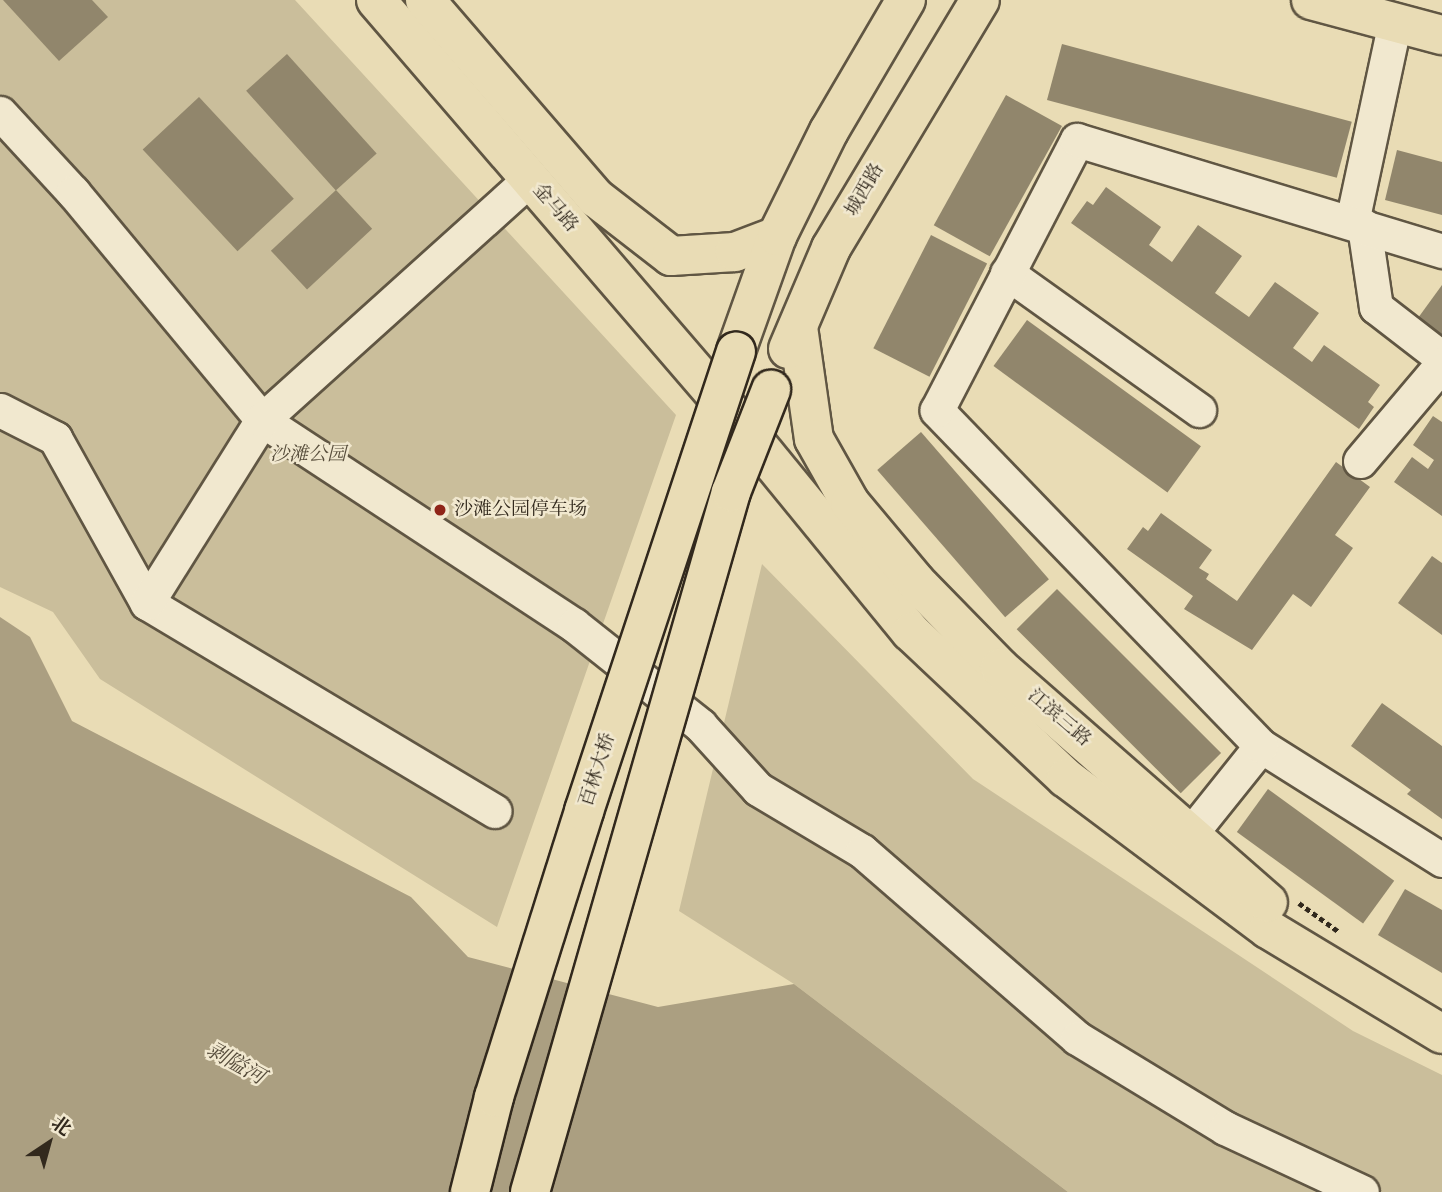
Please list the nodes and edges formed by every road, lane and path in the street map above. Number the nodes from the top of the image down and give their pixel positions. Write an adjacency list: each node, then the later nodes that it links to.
1 (376, 0): 10 (main road, 金马路)
2 (425, 0): 12 (main road)
3 (906, 0): 12 (main road, 百林大桥)
4 (980, 0): 15 (main road, 城西路)
5 (1311, 0): 6 (main road)
6 (1392, 11): 7 (main road); 8 (main road); 11 (street)
7 (1442, 16)
8 (1442, 35)
9 (0, 113): 21 (street)
10 (530, 179): 20 (main road, 金马路); 21 (street)
11 (1358, 224): 13 (street); 14 (street); 16 (street)
12 (778, 236): 32 (main road, 百林大桥, bridge)
13 (1442, 251)
14 (1007, 273): 19 (street); 24 (street)
15 (798, 327): 26 (main road, 江滨三路); 33 (main road, 城西路, bridge)
16 (1442, 358)
17 (1442, 364): 22 (street)
18 (0, 410): 23 (street)
19 (1199, 410)
20 (734, 416): 31 (main road, 江滨三路)
21 (262, 420): 23 (street); 34 (street)
22 (1360, 461)
23 (147, 603): 25 (street)
24 (1261, 746): 26 (street); 27 (street)
25 (495, 811)
26 (1192, 832): 30 (main road, 江滨三路)
27 (1442, 860)
28 (1293, 898): 29 (path)
29 (1346, 937)
30 (1442, 1017)
31 (1442, 1034)
32 (470, 1192)
33 (530, 1192)
34 (1362, 1192)

